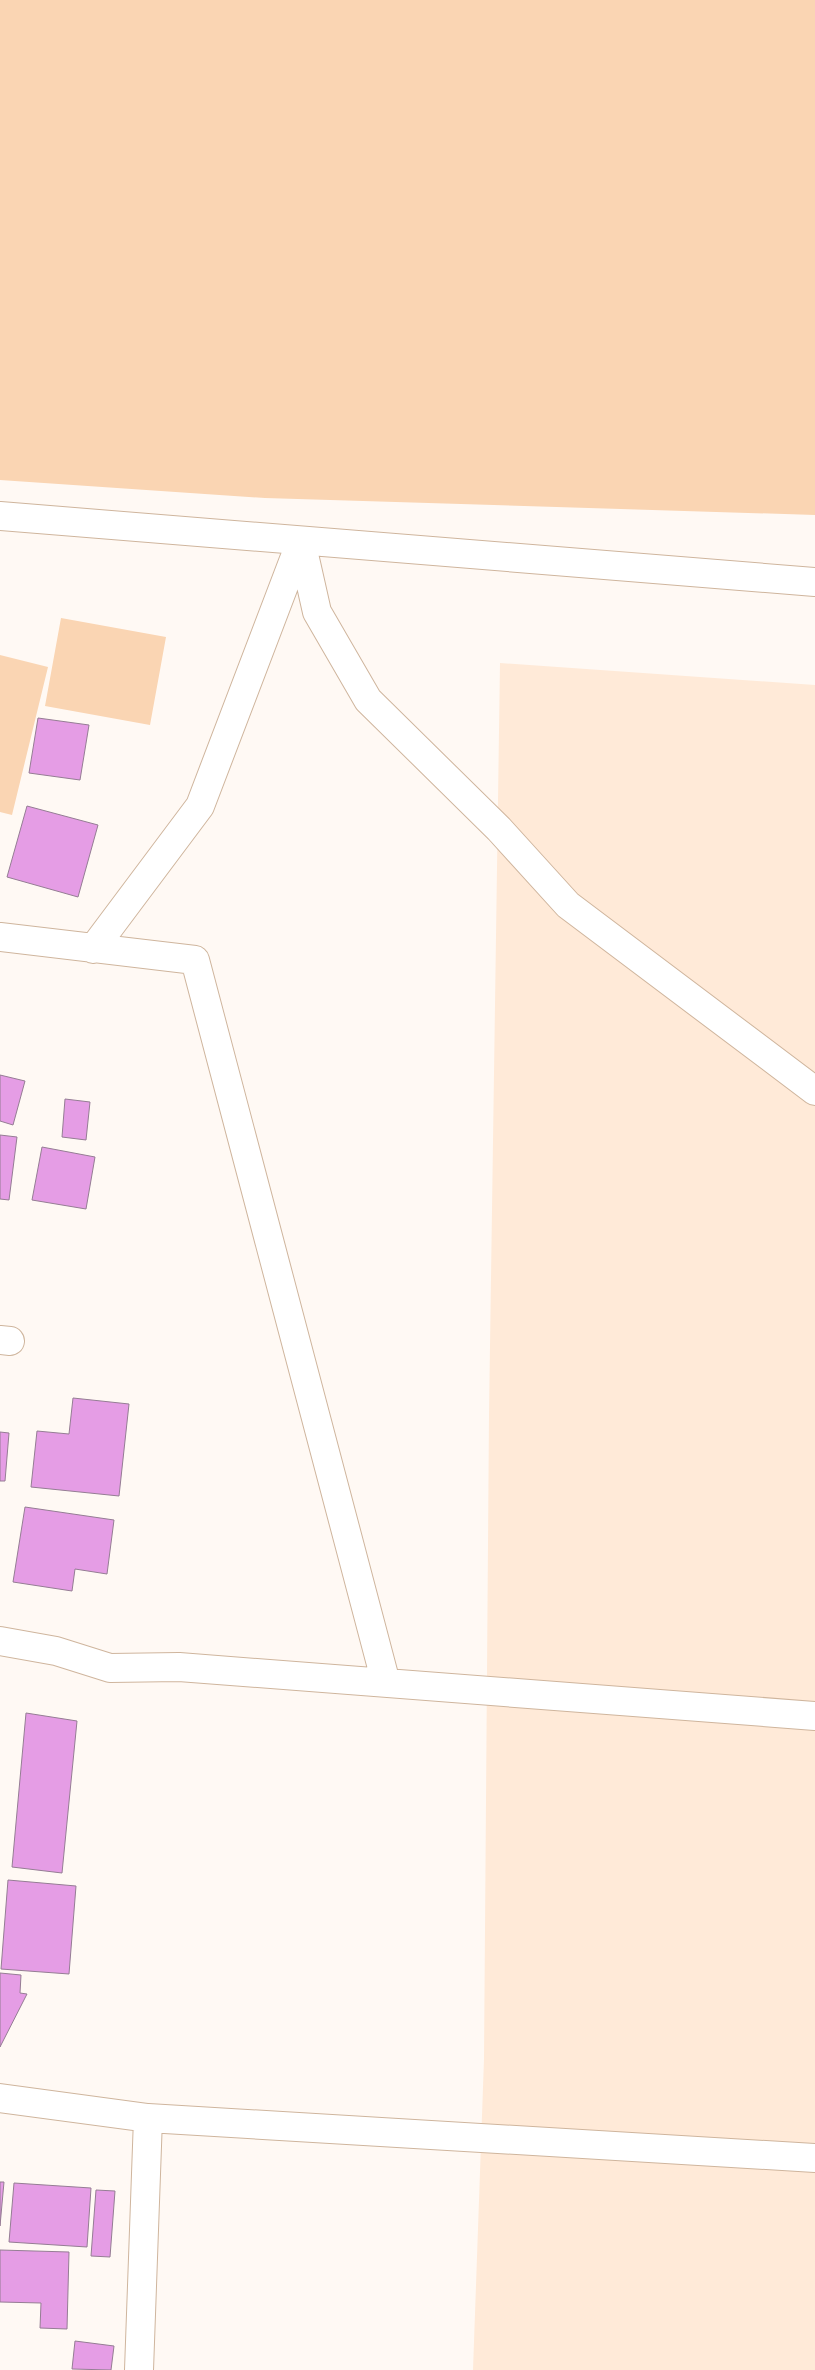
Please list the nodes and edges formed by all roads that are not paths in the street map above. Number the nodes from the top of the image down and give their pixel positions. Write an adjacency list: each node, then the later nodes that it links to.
1 (0, 516): 2 (street)
2 (301, 541): 3 (street); 5 (street); 6 (street)
3 (815, 582)
4 (0, 937): 5 (street)
5 (93, 949): 8 (street)
6 (815, 1091)
7 (0, 1641): 8 (street)
8 (386, 1683): 9 (street)
9 (815, 1716)
10 (0, 2098): 11 (street)
11 (148, 2118): 12 (street); 13 (street)
12 (815, 2158)
13 (139, 2370)

